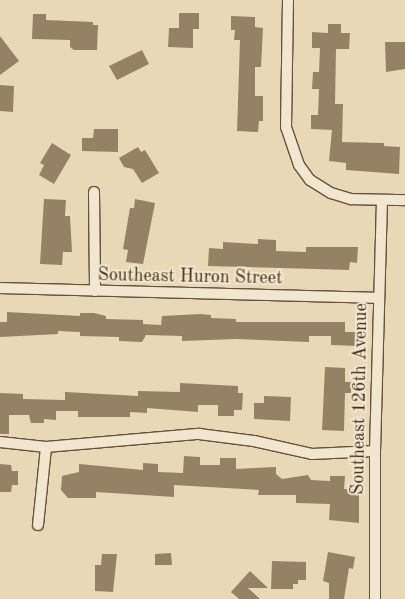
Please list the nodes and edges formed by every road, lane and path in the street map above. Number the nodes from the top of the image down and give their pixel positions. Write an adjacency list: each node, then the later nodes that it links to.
1 (288, 0): 3 (street)
2 (94, 192): 6 (street)
3 (382, 200): 4 (street); 7 (street, Southeast 126th Avenue)
4 (405, 200)
5 (0, 288): 6 (street, Southeast Huron Street)
6 (95, 291): 7 (street, Southeast Huron Street)
7 (378, 298): 10 (street, Southeast 126th Avenue)
8 (0, 442): 9 (street)
9 (46, 447): 10 (street); 11 (street)
10 (375, 451): 12 (street, Southeast 126th Avenue)
11 (38, 525)
12 (375, 599)

